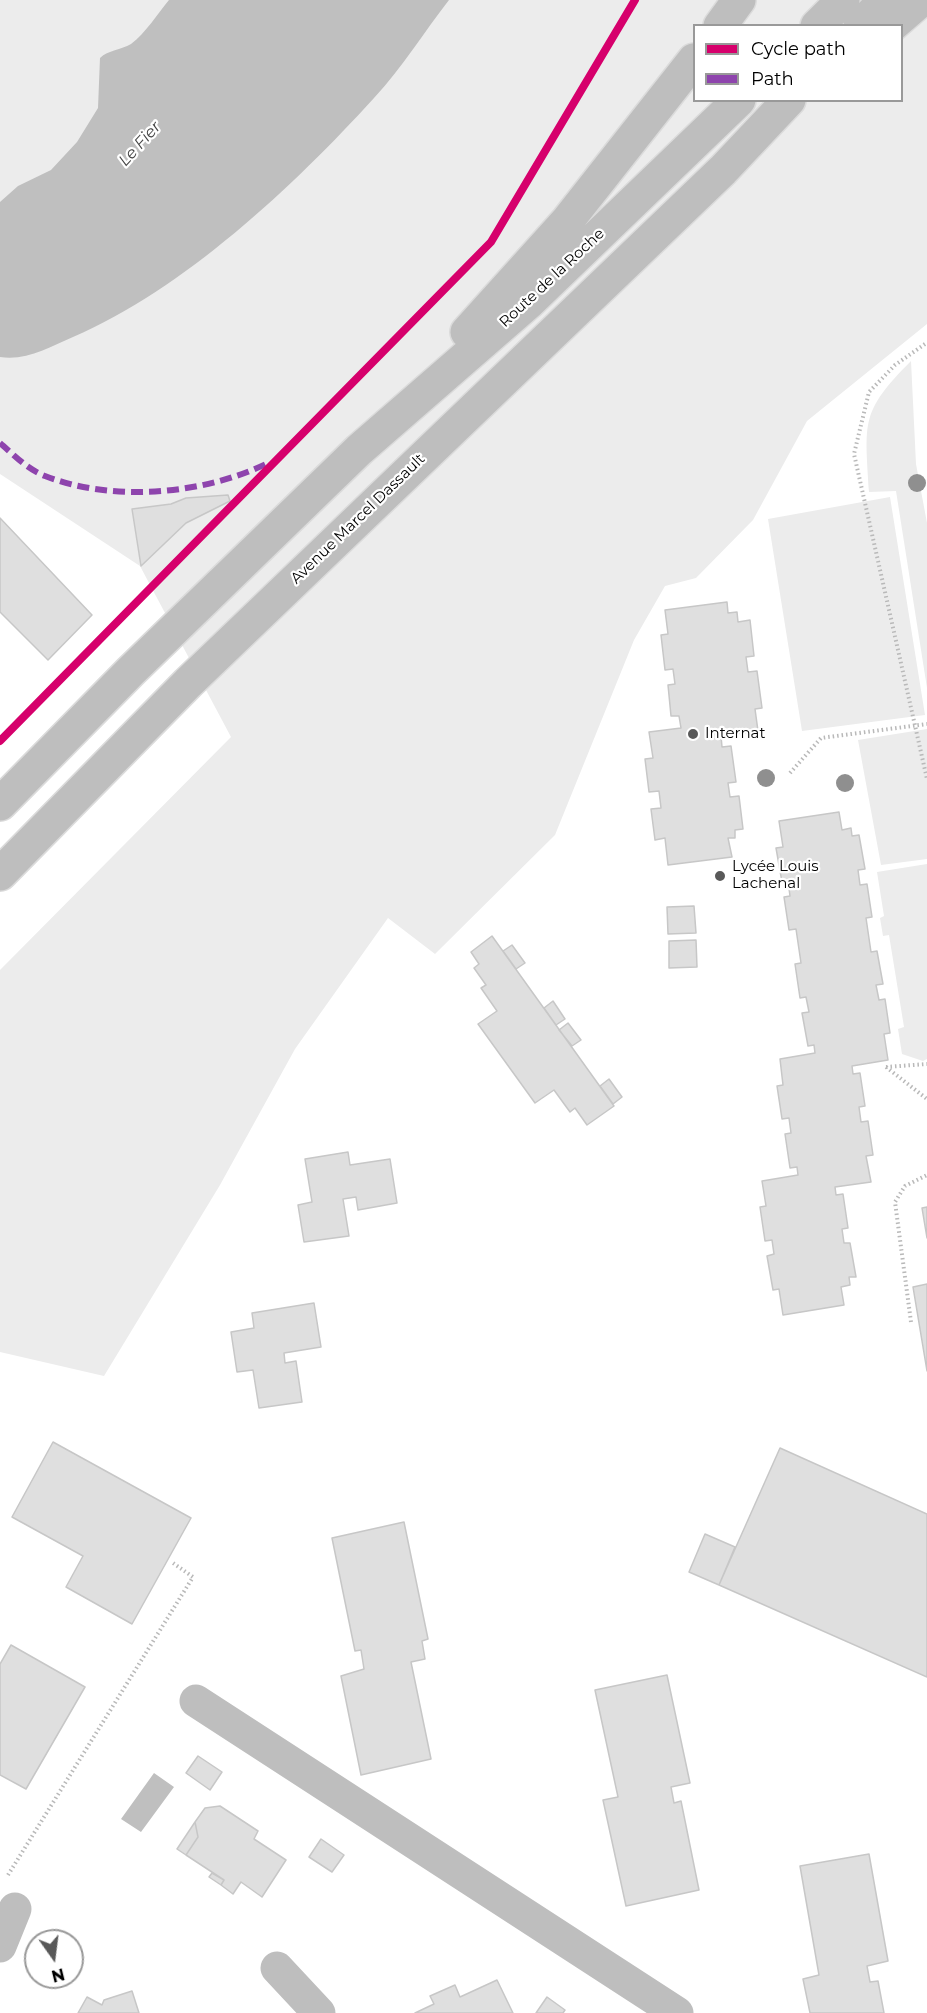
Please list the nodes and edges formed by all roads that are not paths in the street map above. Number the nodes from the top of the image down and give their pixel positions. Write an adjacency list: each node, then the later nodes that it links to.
1 (739, 0): 5 (main road)
2 (843, 0): 6 (main road)
3 (885, 0): 7 (main road)
4 (921, 0): 8 (main road)
5 (721, 24)
6 (819, 24)
7 (863, 24)
8 (893, 24)
9 (693, 61): 14 (main road)
10 (737, 102): 14 (main road, Route de la Roche)
11 (787, 102): 13 (main road)
12 (802, 102): 13 (main road)
13 (723, 170): 16 (main road, Avenue Marcel Dassault)
14 (359, 450): 15 (main road)
15 (0, 804)
16 (0, 874)
17 (196, 1701): 22 (main road)
18 (11, 1893): 19 (main road)
19 (0, 1946)
20 (277, 1968): 21 (main road)
21 (319, 2013)
22 (677, 2013)

